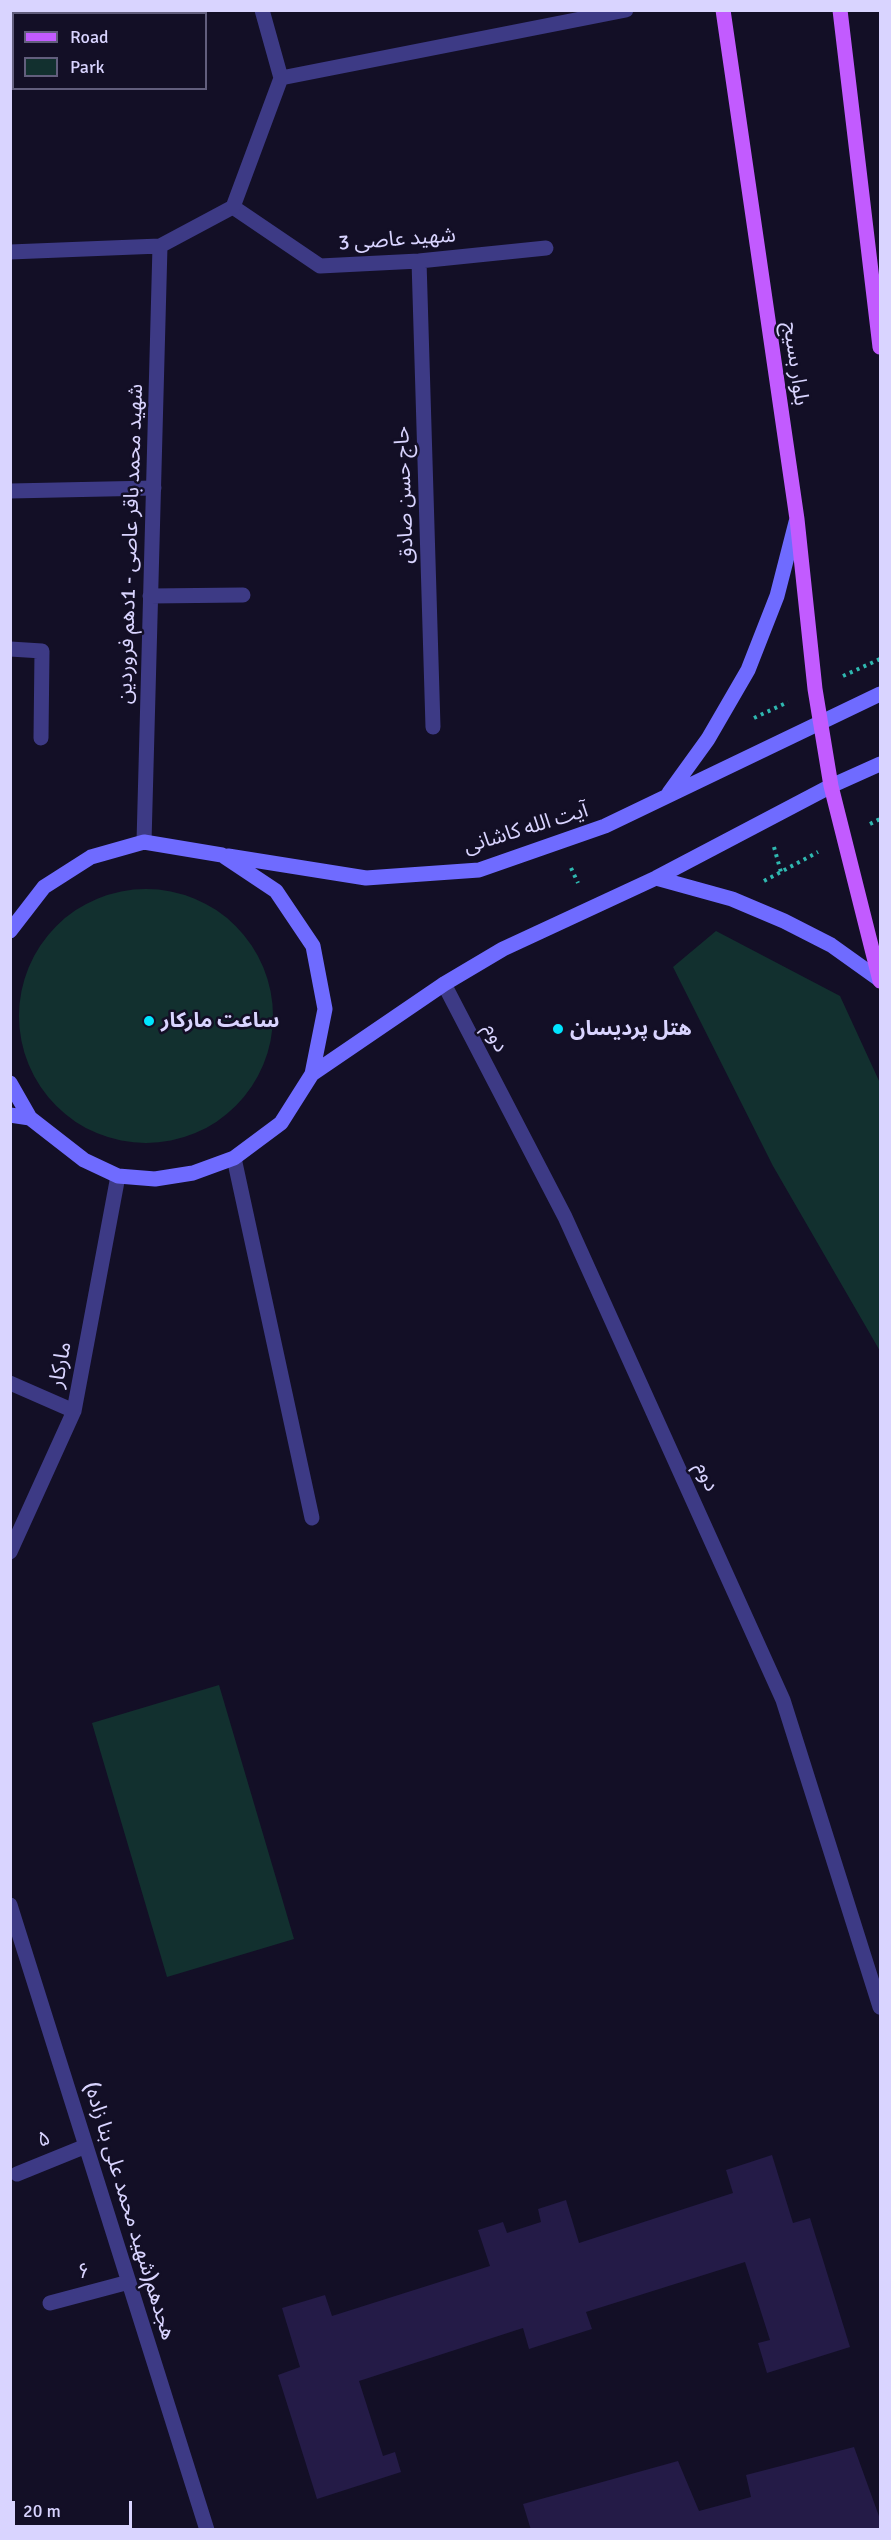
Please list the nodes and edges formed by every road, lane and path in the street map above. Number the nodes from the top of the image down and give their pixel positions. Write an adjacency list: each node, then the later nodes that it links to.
1 (262, 10): 5 (street)
2 (626, 10): 5 (street)
3 (723, 10): 14 (main road, بلوار بسیج)
4 (840, 10): 11 (main road)
5 (281, 78): 6 (street)
6 (233, 207): 7 (street); 10 (street, 3 شهید عاصی)
7 (160, 246): 9 (street); 12 (street, شهید محمد باقر عاصی - 1دهم فروردین)
8 (546, 248): 10 (street, 3 شهید عاصی)
9 (10, 252)
10 (419, 261): 20 (street, حاج حسن صادق)
11 (880, 347)
12 (154, 488): 13 (street); 16 (street, شهید محمد باقر عاصی - 1دهم فروردین)
13 (10, 491)
14 (797, 519): 19 (main road, بلوار بسیج); 24 (main road)
15 (243, 595): 16 (street)
16 (150, 596): 27 (street, شهید محمد باقر عاصی - 1دهم فروردین)
17 (10, 649): 21 (street)
18 (880, 694): 19 (main road, آیت الله کاشانی)
19 (821, 724): 23 (main road, بلوار بسیج); 24 (main road, آیت الله کاشانی)
20 (433, 727)
21 (41, 738)
22 (880, 764): 23 (main road)
23 (831, 786): 26 (main road, بلوار بسیج); 30 (main road)
24 (666, 797): 28 (main road, آیت الله کاشانی)
25 (880, 819): 26 (path)
26 (844, 838): 31 (path); 34 (main road, بلوار بسیج)
27 (144, 842): 29 (main road, آیت الله کاشانی); 33 (main road)
28 (561, 842): 29 (main road, آیت الله کاشانی); 32 (path)
29 (222, 855): 36 (main road)
30 (656, 878): 31 (main road); 32 (main road)
31 (732, 898): 34 (main road)
32 (588, 909): 35 (main road)
33 (10, 931)
34 (880, 981)
35 (444, 984): 36 (main road); 47 (street, دوم)
36 (312, 1074): 40 (main road)
37 (10, 1083): 39 (main road)
38 (10, 1115): 39 (main road)
39 (30, 1118): 41 (main road)
40 (234, 1158): 41 (main road); 44 (street)
41 (118, 1176): 43 (street, مارکار)
42 (10, 1383): 43 (street)
43 (74, 1411): 45 (street, مارکار)
44 (312, 1518)
45 (10, 1552)
46 (10, 1905): 48 (street, هجدهم(شهید محمد علی بنا زاده))
47 (880, 2007)
48 (86, 2146): 49 (street, ۵); 50 (street, هجدهم(شهید محمد علی بنا زاده))
49 (17, 2174)
50 (129, 2282): 51 (street, ۶); 52 (street, هجدهم(شهید محمد علی بنا زاده))
51 (50, 2303)
52 (207, 2529)

